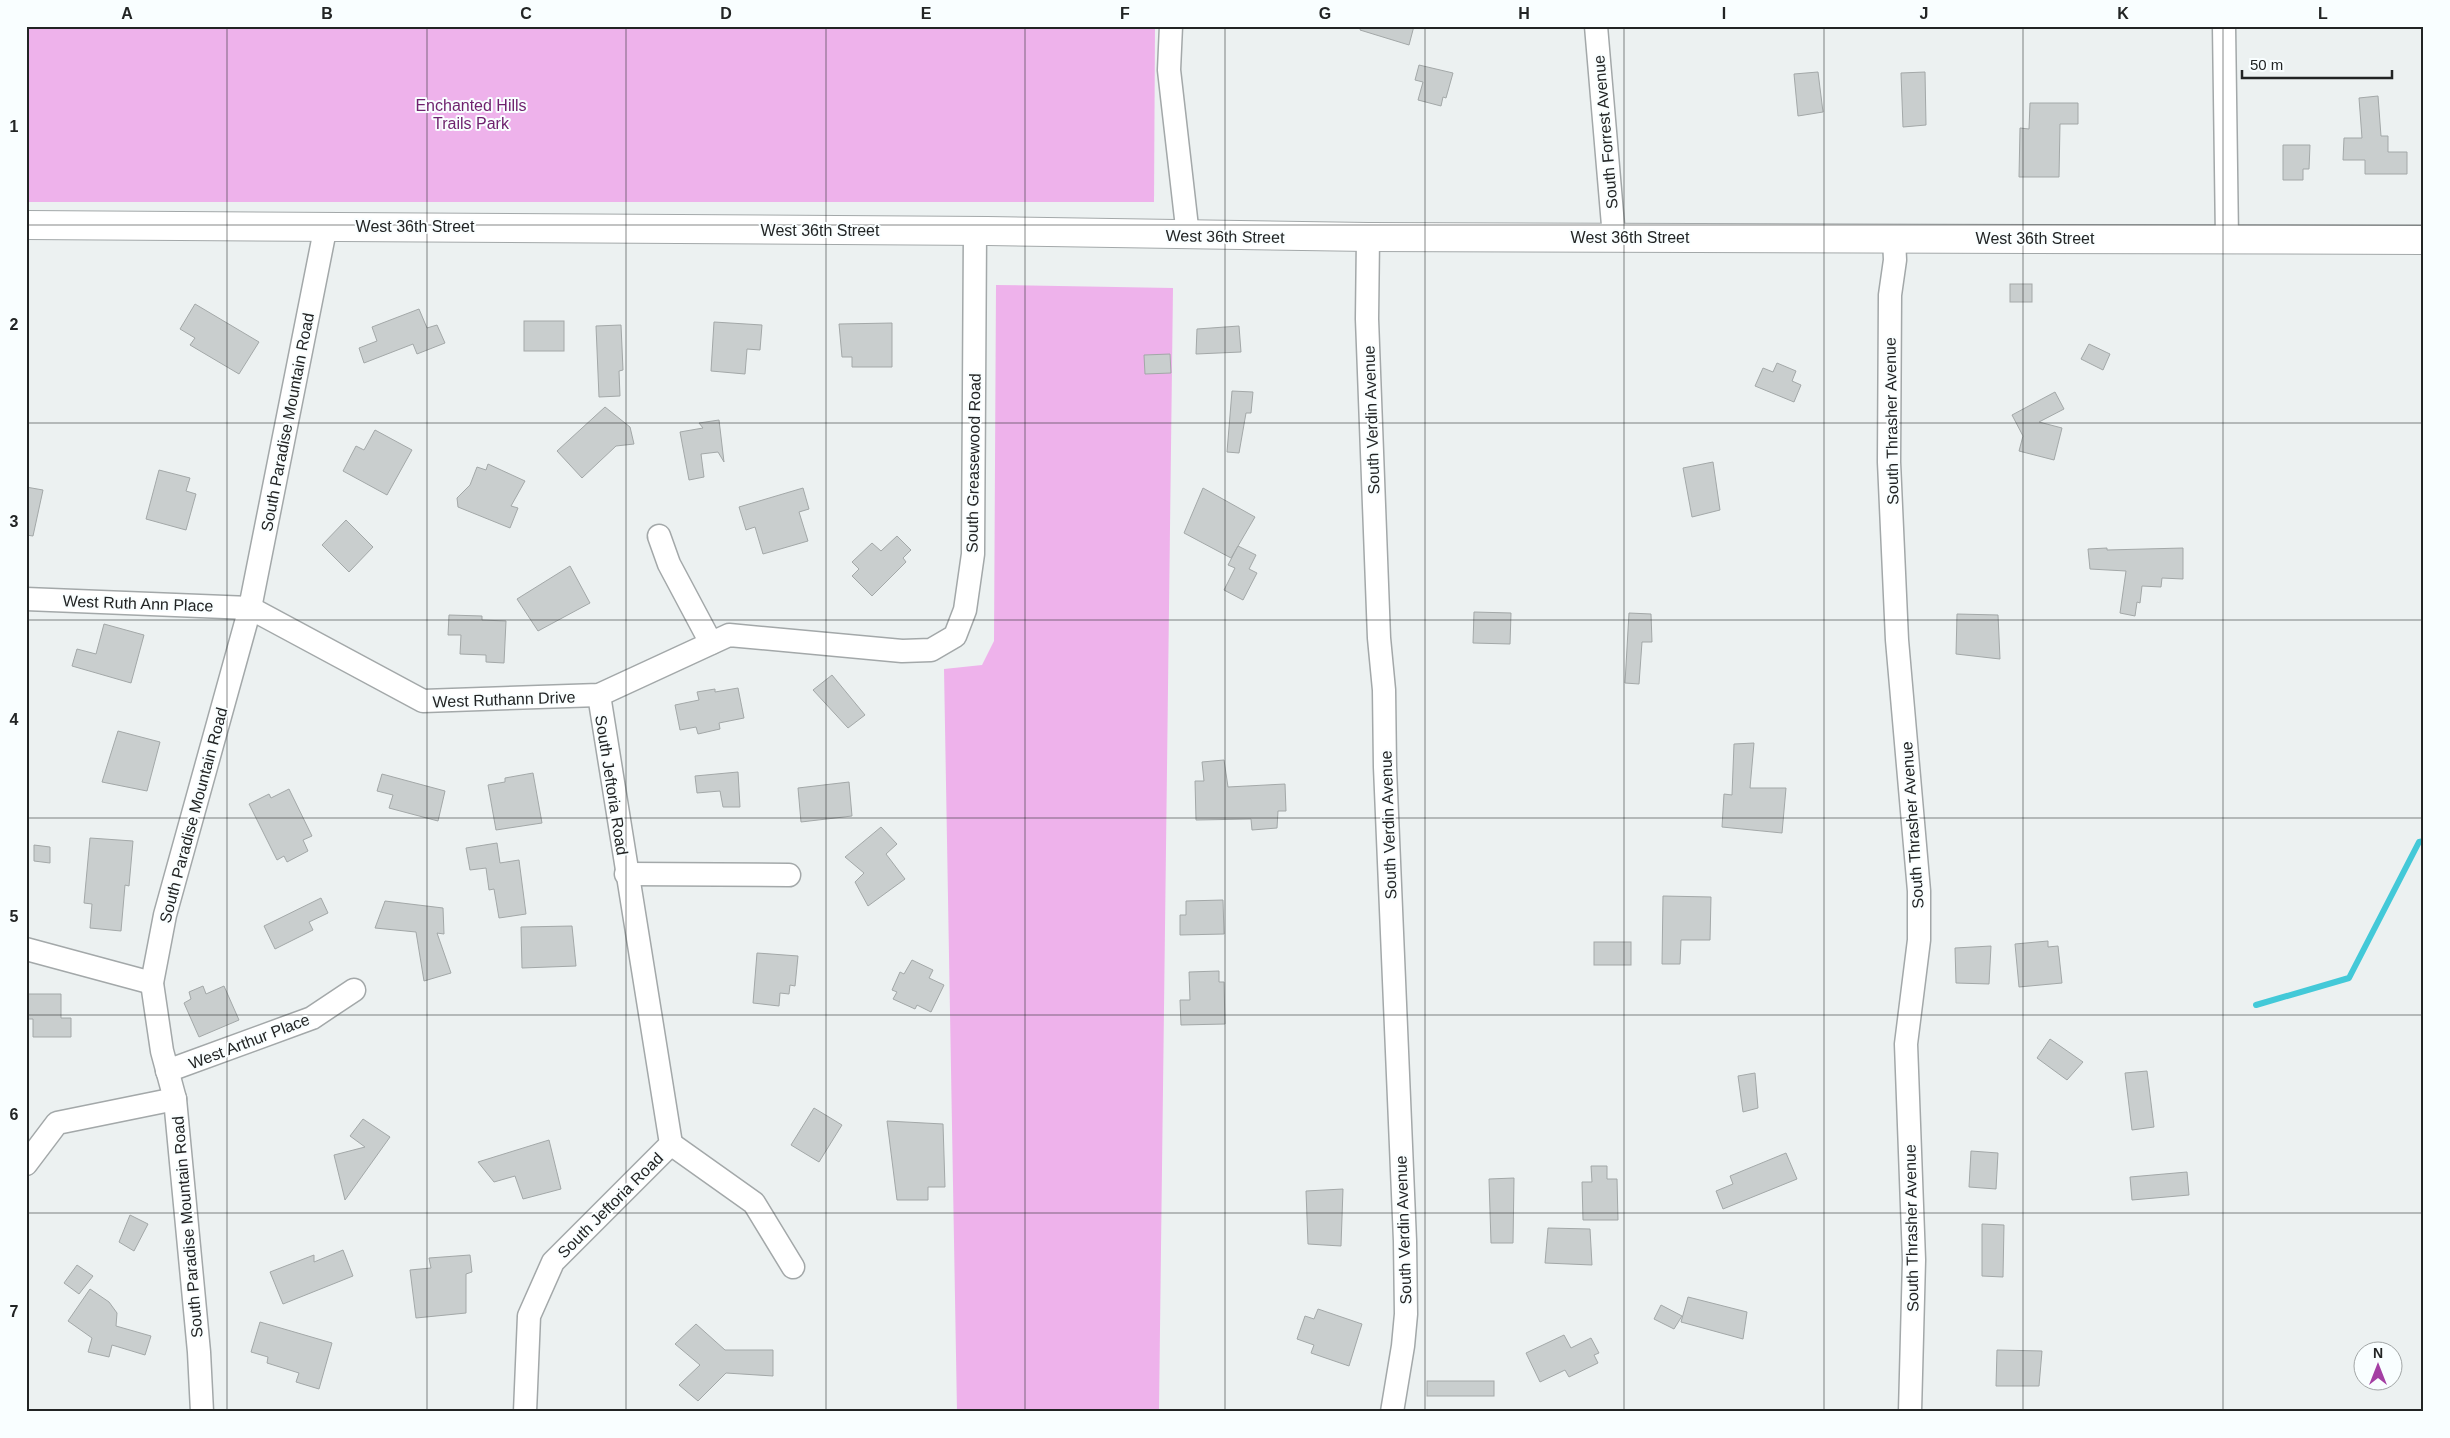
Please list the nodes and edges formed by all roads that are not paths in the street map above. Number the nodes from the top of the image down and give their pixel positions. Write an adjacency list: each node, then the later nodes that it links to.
1 (1171, 26): 7 (street)
2 (1596, 26): 9 (street, South Forrest Avenue)
3 (2224, 26): 11 (street)
4 (26, 225): 5 (street, West 36th Street)
5 (326, 225): 6 (street, West 36th Street); 15 (street, South Paradise Mountain Road)
6 (975, 231): 7 (street, West 36th Street); 17 (street, South Greasewood Road)
7 (1188, 236): 8 (street, West 36th Street)
8 (1368, 237): 9 (street, West 36th Street); 31 (street, South Verdin Avenue)
9 (1614, 237): 10 (street, West 36th Street)
10 (1894, 238): 11 (street, West 36th Street); 32 (street, South Thrasher Avenue)
11 (2227, 239): 12 (street, West 36th Street)
12 (2424, 240)
13 (659, 536): 16 (street)
14 (26, 599): 15 (street, West Ruth Ann Place)
15 (250, 608): 18 (street, West Ruthann Drive); 22 (street, South Paradise Mountain Road)
16 (711, 643): 17 (street, West Ruthann Drive); 18 (street, West Ruthann Drive)
17 (902, 651)
18 (599, 695): 19 (street, South Jeftoria Road)
19 (626, 874): 20 (street, South Jeftoria Road); 26 (street, South Jeftoria Road)
20 (788, 875)
21 (26, 949): 22 (street)
22 (152, 983): 24 (street, South Paradise Mountain Road)
23 (354, 990): 24 (street, West Arthur Place)
24 (167, 1071): 25 (street, South Paradise Mountain Road)
25 (175, 1099): 27 (street); 29 (street, South Paradise Mountain Road)
26 (671, 1144): 28 (street, South Jeftoria Road); 30 (street, South Jeftoria Road)
27 (26, 1164)
28 (793, 1267)
29 (202, 1412)
30 (524, 1412)
31 (1392, 1412)
32 (1910, 1412)

